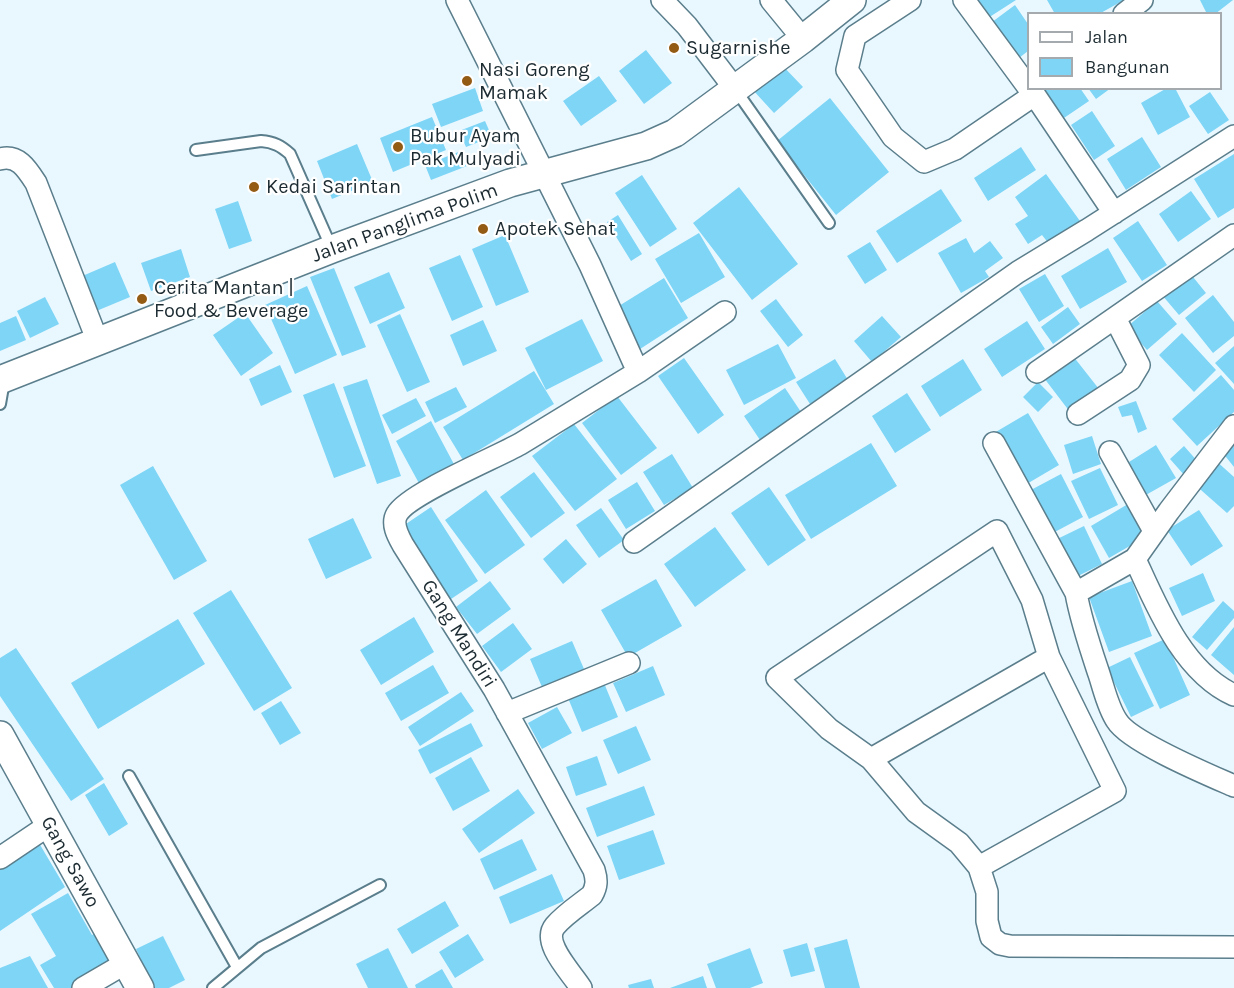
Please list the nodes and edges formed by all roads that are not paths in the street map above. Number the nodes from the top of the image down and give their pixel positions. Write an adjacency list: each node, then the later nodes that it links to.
1 (458, 0): 17 (street)
2 (662, 0): 12 (street)
3 (771, 0): 9 (street)
4 (852, 0): 9 (street, Jalan Panglima Polim)
5 (910, 0): 11 (street)
6 (964, 0): 10 (street)
7 (1142, 0): 8 (street)
8 (1127, 12)
9 (803, 39): 12 (street, Jalan Panglima Polim)
10 (1027, 83)
11 (1027, 88)
12 (735, 89): 17 (street, Jalan Panglima Polim); 19 (lane)
13 (1032, 90): 18 (street)
14 (1234, 136): 18 (street)
15 (196, 150): 21 (lane)
16 (0, 159): 24 (street)
17 (545, 173): 21 (street, Jalan Panglima Polim); 25 (street)
18 (1114, 213): 33 (street)
19 (830, 223)
20 (1234, 235): 23 (street)
21 (332, 249): 24 (street, Jalan Panglima Polim)
22 (725, 312): 25 (street, Gang Mandiri)
23 (1115, 318): 26 (street); 28 (street)
24 (98, 342): 27 (street, Jalan Panglima Polim)
25 (638, 372): 39 (street, Gang Mandiri)
26 (1037, 372)
27 (1, 388)
28 (1078, 414)
29 (1234, 426): 32 (street)
30 (994, 443): 35 (street)
31 (1110, 452): 32 (street)
32 (1154, 531): 34 (street)
33 (634, 542)
34 (1135, 559): 35 (street); 38 (street)
35 (1076, 593): 43 (street)
36 (1049, 657): 41 (street); 41 (street); 46 (street)
37 (629, 663): 39 (street)
38 (1234, 695)
39 (507, 713): 54 (street, Gang Mandiri)
40 (0, 735): 44 (street, Gang Sawo)
41 (871, 759): 46 (street)
42 (129, 776): 50 (lane)
43 (1234, 786)
44 (49, 825): 45 (street); 49 (street, Gang Sawo)
45 (0, 858)
46 (979, 867): 48 (street)
47 (381, 885): 50 (lane)
48 (1234, 947)
49 (126, 963): 51 (street); 52 (street, Gang Sawo)
50 (237, 967): 53 (lane)
51 (83, 988)
52 (140, 988)
53 (213, 988)
54 (581, 988)

